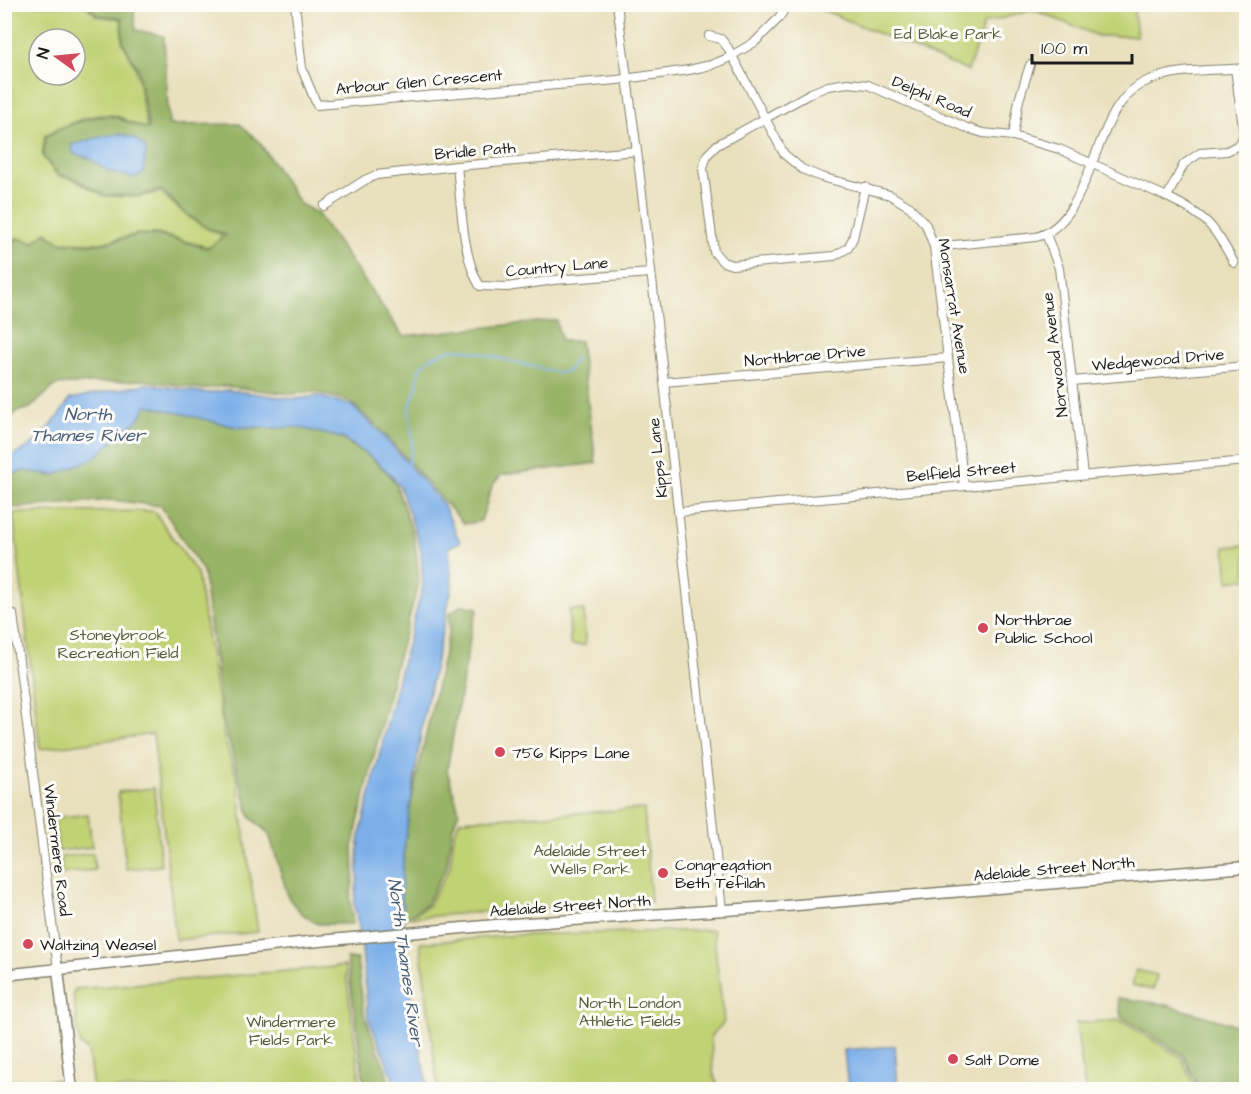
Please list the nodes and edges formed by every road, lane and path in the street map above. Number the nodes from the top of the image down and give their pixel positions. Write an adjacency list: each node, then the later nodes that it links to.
1 (295, 4): 9 (street, Arbour Glen Crescent)
2 (617, 4): 9 (street, Kipps Lane)
3 (788, 4): 5 (street)
4 (708, 36): 5 (street)
5 (733, 55): 9 (street); 10 (street, Monsarrat Avenue)
6 (1030, 65): 11 (street)
7 (1246, 68): 8 (street)
8 (1235, 69): 13 (street); 16 (street)
9 (626, 79): 12 (street, Kipps Lane)
10 (764, 118): 11 (street, Delphi Road); 15 (street, Monsarrat Avenue); 15 (street, Delphi Road)
11 (1013, 136): 13 (street, Delphi Road)
12 (637, 152): 14 (street, Bridle Path); 21 (street, Kipps Lane)
13 (1092, 164): 16 (street, Delphi Road); 18 (street)
14 (457, 166): 17 (street, Bridle Path); 21 (street, Country Lane)
15 (865, 187): 19 (street, Monsarrat Avenue)
16 (1167, 197): 20 (street, Delphi Road)
17 (324, 206)
18 (1046, 234): 19 (street); 24 (street, Norwood Avenue)
19 (934, 246): 22 (street, Monsarrat Avenue)
20 (1234, 263)
21 (651, 273): 25 (street, Kipps Lane)
22 (948, 358): 25 (street, Northbrae Drive); 28 (street, Monsarrat Avenue)
23 (1246, 366): 24 (street, Wedgewood Drive)
24 (1072, 381): 27 (street, Norwood Avenue)
25 (664, 382): 29 (street, Kipps Lane)
26 (1246, 461): 27 (street, Belfield Street)
27 (1083, 475): 28 (street, Belfield Street)
28 (964, 486): 29 (street, Belfield Street)
29 (678, 512): 32 (street, Kipps Lane)
30 (13, 614): 33 (street, Windermere Road)
31 (1246, 867): 32 (main road, Adelaide Street North)
32 (722, 910): 33 (main road, Adelaide Street North)
33 (58, 970): 34 (main road, Adelaide Street North); 35 (main road, Windermere Road)
34 (4, 975)
35 (72, 1089)

